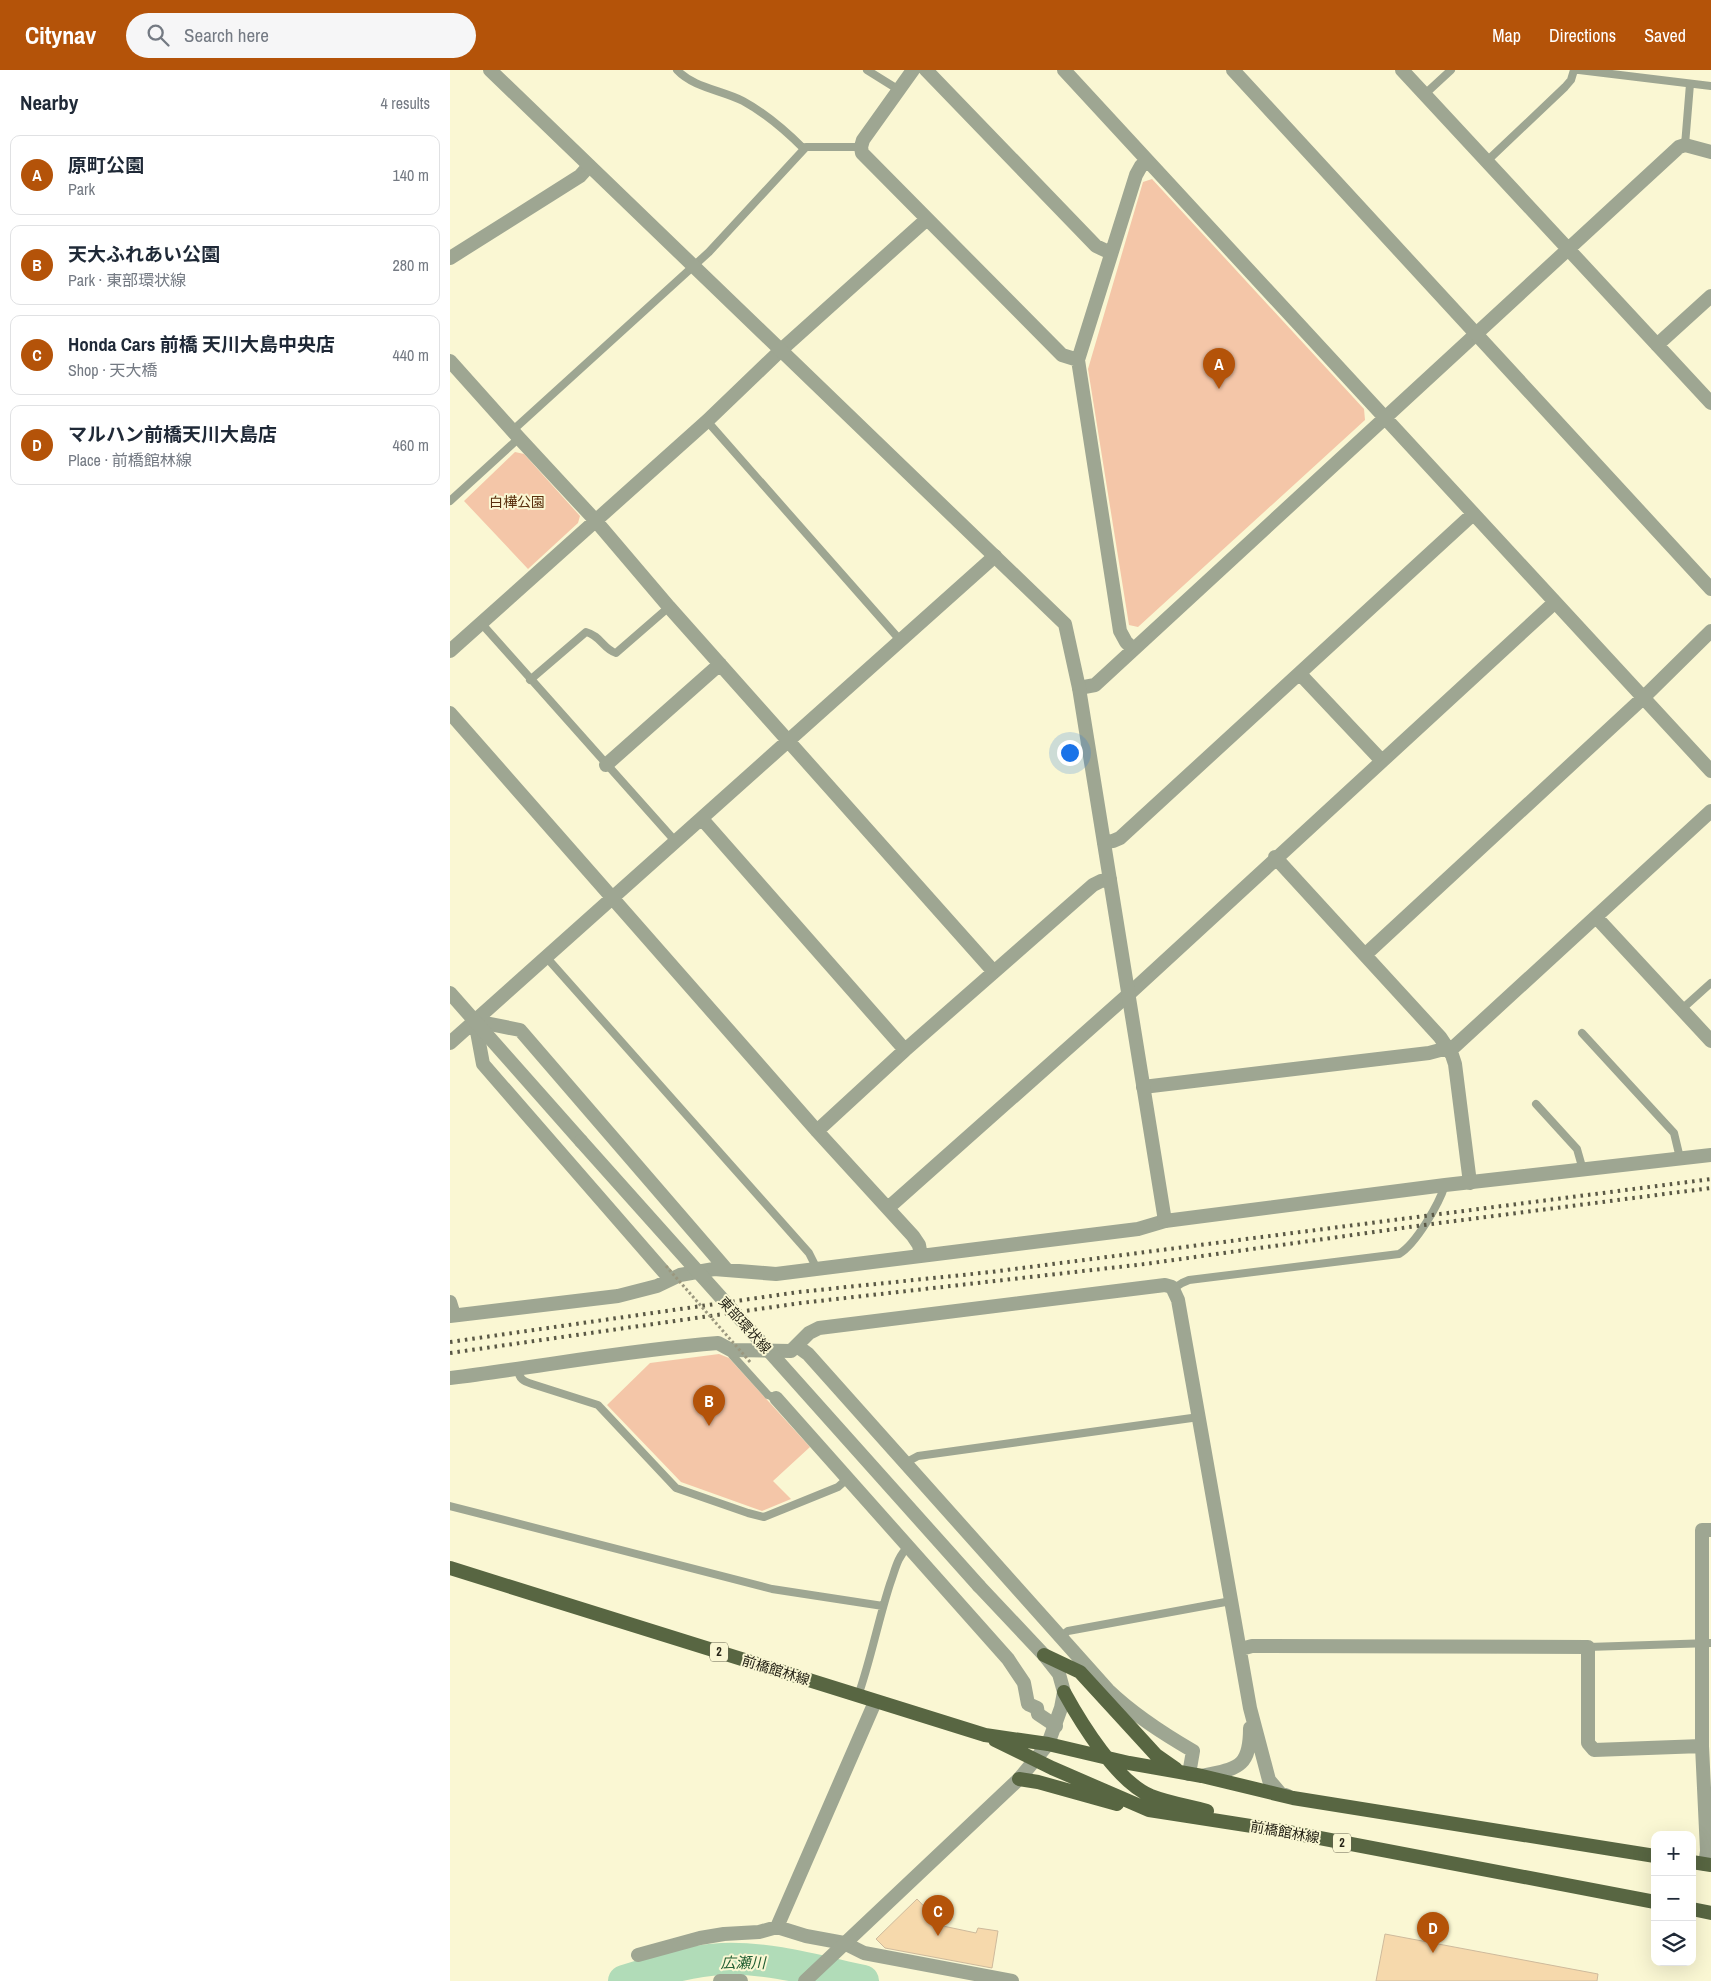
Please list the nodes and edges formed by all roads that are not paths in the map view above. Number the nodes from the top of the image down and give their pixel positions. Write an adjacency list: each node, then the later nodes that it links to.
1 (490, 70): 22 (street)
2 (677, 70): 18 (lane)
3 (867, 70): 14 (lane)
4 (913, 70): 14 (street)
5 (926, 70): 26 (street)
6 (1233, 70): 29 (street)
7 (1402, 70): 15 (street)
8 (1451, 70): 15 (lane)
9 (1574, 70): 21 (lane)
10 (1579, 70): 12 (lane)
11 (1066, 71): 20 (street)
12 (1690, 84): 13 (lane); 16 (lane)
13 (1711, 86)
14 (899, 90): 17 (street)
15 (1425, 94): 21 (street)
16 (1685, 145): 19 (street); 24 (street)
17 (861, 146): 18 (lane); 23 (street)
18 (804, 149): 27 (lane)
19 (1711, 152)
20 (1147, 160): 26 (street); 35 (street)
21 (1487, 161): 24 (street)
22 (589, 166): 25 (street); 27 (street)
23 (927, 219): 31 (street); 32 (street)
24 (1568, 250): 29 (street); 30 (street)
25 (452, 253)
26 (1112, 253): 32 (street)
27 (695, 266): 31 (street); 37 (lane)
28 (1711, 296): 30 (street)
29 (1476, 333): 35 (street); 42 (street)
30 (1657, 346): 34 (street)
31 (781, 350): 36 (street); 41 (street)
32 (1078, 360): 48 (street)
33 (450, 361): 37 (street)
34 (1711, 403)
35 (1385, 418): 39 (street); 48 (street)
36 (708, 421): 40 (street); 47 (lane)
37 (515, 434): 38 (lane); 40 (street)
38 (450, 501)
39 (1473, 514): 43 (street); 51 (street)
40 (595, 520): 44 (street); 45 (street)
41 (994, 556): 47 (street); 53 (street)
42 (1711, 589)
43 (1554, 603): 54 (street); 57 (street)
44 (669, 607): 50 (street); 52 (lane)
45 (481, 623): 49 (street); 52 (lane)
46 (1711, 631): 54 (street)
47 (900, 640): 56 (street)
48 (1133, 649): 53 (street)
49 (450, 651)
50 (720, 664): 56 (street); 58 (street)
51 (1300, 674): 57 (street); 63 (street)
52 (530, 680): 58 (lane)
53 (1079, 688): 63 (street)
54 (1644, 697): 59 (street); 68 (street)
55 (450, 713): 66 (street)
56 (789, 742): 61 (street); 70 (street)
57 (1382, 761): 64 (street)
58 (606, 765): 62 (lane)
59 (1711, 771)
60 (1711, 811): 67 (street)
61 (702, 819): 62 (street); 80 (street)
62 (676, 842): 66 (street)
63 (1104, 842): 65 (street)
64 (1275, 858): 68 (street); 73 (street)
65 (1110, 880): 70 (street); 73 (street)
66 (613, 898): 69 (street); 83 (street)
67 (1596, 916): 74 (street); 79 (street)
68 (1366, 954): 79 (street)
69 (547, 958): 75 (street); 92 (lane)
70 (994, 972): 80 (street)
71 (1711, 982): 74 (lane)
72 (450, 993): 75 (street, 東部環状線)
73 (1130, 993): 81 (street); 89 (street)
74 (1682, 1009): 77 (street)
75 (475, 1021): 78 (street); 93 (street); 94 (street); 115 (street, 東部環状線, bridge)
76 (1582, 1034): 85 (lane)
77 (1711, 1041)
78 (450, 1043)
79 (1448, 1048): 81 (street); 87 (street)
80 (905, 1050): 83 (street)
81 (1143, 1088): 90 (street)
82 (1536, 1104): 86 (lane)
83 (817, 1131): 89 (street)
84 (1711, 1155): 85 (street)
85 (1680, 1158): 86 (street)
86 (1583, 1170): 87 (street)
87 (1470, 1183): 88 (street)
88 (1445, 1185): 90 (street); 95 (lane)
89 (888, 1208): 91 (street)
90 (1165, 1220): 91 (street)
91 (921, 1256): 92 (street)
92 (814, 1269): 93 (street)
93 (727, 1270): 94 (street)
94 (668, 1273): 96 (street)
95 (1173, 1289): 97 (street); 102 (street)
96 (451, 1311)
97 (797, 1346): 98 (street); 103 (street)
98 (731, 1350): 99 (street); 101 (lane)
99 (518, 1369): 100 (street); 104 (lane)
100 (450, 1378)
101 (776, 1398): 104 (street)
102 (1199, 1417): 103 (lane); 109 (street)
103 (904, 1463): 111 (street)
104 (847, 1479): 107 (street)
105 (450, 1506): 110 (lane)
106 (1711, 1530): 112 (street)
107 (908, 1547): 110 (lane); 120 (street)
108 (450, 1568): 117 (main road, 前橋館林線 / 2)
109 (1231, 1601): 111 (lane); 114 (street)
110 (882, 1606): 117 (lane)
111 (1060, 1636): 126 (street)
112 (1707, 1643): 113 (lane); 123 (street)
113 (1588, 1646): 114 (street); 123 (street)
114 (1241, 1649): 119 (street)
115 (1044, 1655): 116 (street, 東部環状線); 126 (main road)
116 (1064, 1692): 120 (street); 124 (main road)
117 (858, 1696): 118 (main road, 前橋館林線 / 2)
118 (875, 1702): 121 (main road, 前橋館林線 / 2); 136 (street)
119 (1250, 1708): 126 (street); 128 (street)
120 (1056, 1726): 122 (street)
121 (987, 1736): 122 (main road, 前橋館林線 / 2); 125 (main road, 前橋館林線 / 2)
122 (1048, 1744): 124 (main road, 前橋館林線 / 2); 125 (street)
123 (1702, 1746): 132 (street)
124 (1108, 1758): 126 (main road, 前橋館林線 / 2); 130 (main road)
125 (1036, 1760): 127 (street); 129 (main road, 前橋館林線 / 2)
126 (1191, 1774): 128 (main road, 前橋館林線 / 2)
127 (1019, 1779): 129 (main road); 137 (street)
128 (1293, 1798): 131 (main road, 前橋館林線 / 2)
129 (1149, 1810): 130 (main road, 前橋館林線 / 2)
130 (1283, 1831): 133 (main road, 前橋館林線 / 2)
131 (1651, 1855)
132 (1703, 1864)
133 (1651, 1901)
134 (1696, 1911): 135 (main road)
135 (1711, 1913)
136 (777, 1927): 137 (street); 138 (street)
137 (844, 1943): 141 (street); 142 (street)
138 (638, 1955)
139 (720, 1981): 140 (street)
140 (741, 1981)
141 (805, 1981)
142 (1012, 1981)

